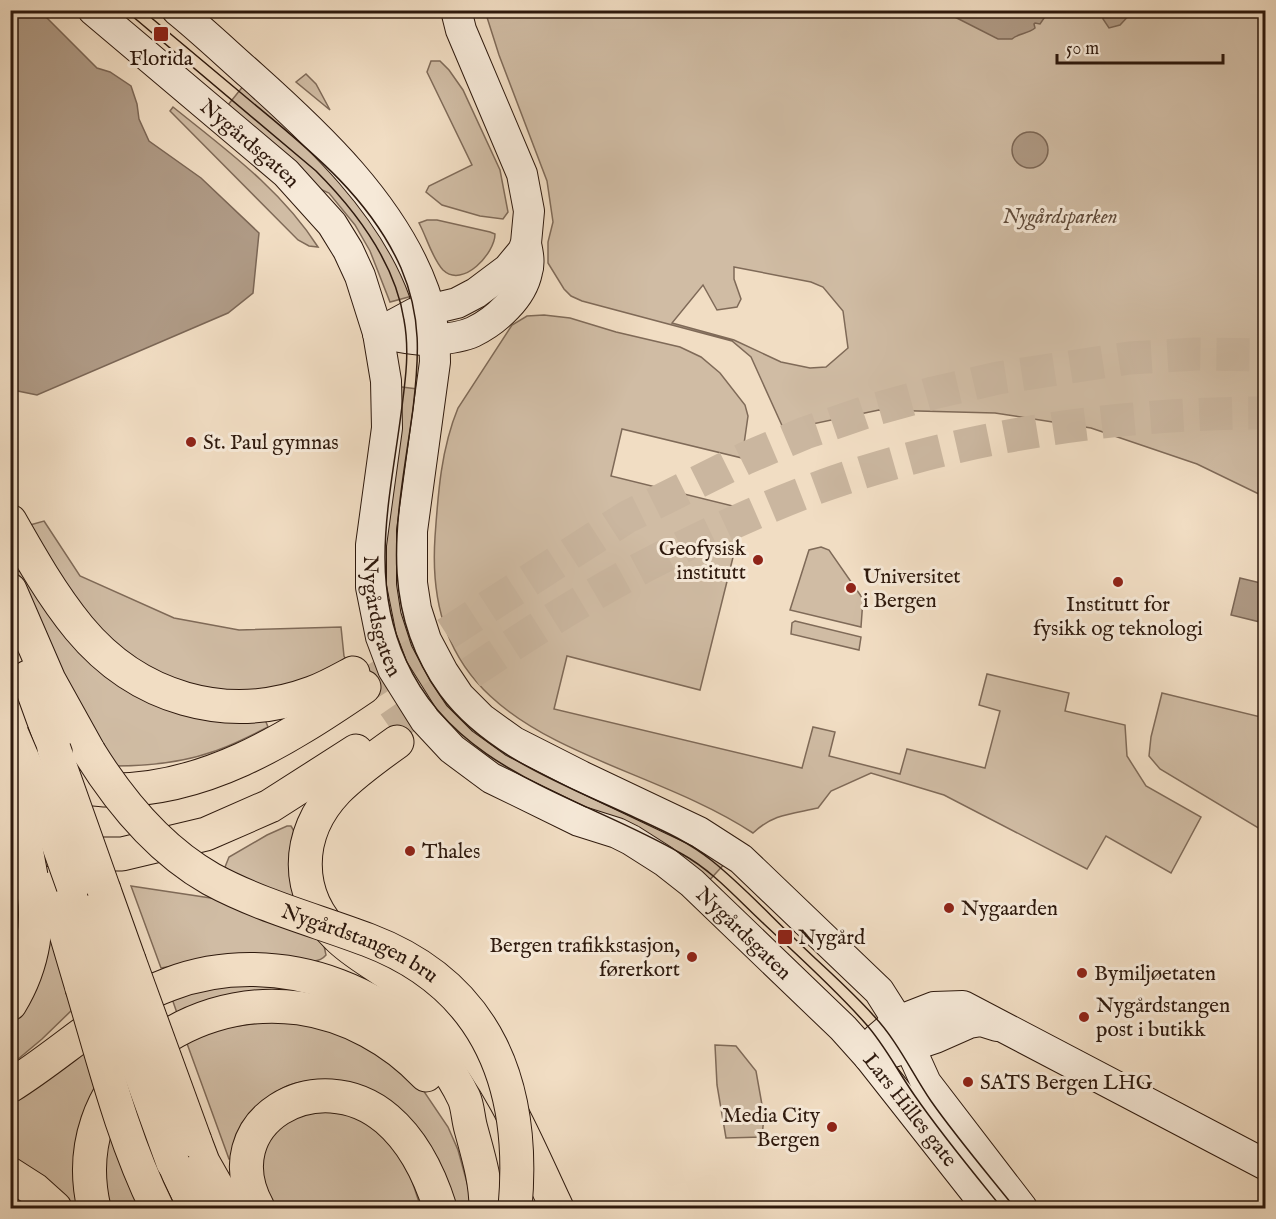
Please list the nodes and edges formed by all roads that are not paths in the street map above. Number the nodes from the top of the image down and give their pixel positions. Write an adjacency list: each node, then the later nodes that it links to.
1 (93, 10): 6 (main road, Nygårdsgaten)
2 (177, 10): 5 (main road, Nygårdsgaten)
3 (456, 10): 4 (main road)
4 (526, 243): 5 (main road); 7 (main road)
5 (430, 310): 6 (main road); 7 (main road, Nygårdsgaten)
6 (378, 333): 7 (main road); 20 (main road, Nygårdsgaten)
7 (435, 340): 19 (main road, Nygårdsgaten)
8 (10, 520): 12 (highway)
9 (10, 590): 34 (highway, Nygårdstangen bru, bridge)
10 (10, 627): 16 (highway, bridge)
11 (11, 732): 16 (highway, bridge); 16 (highway, bridge)
12 (10, 773)
13 (10, 814): 15 (highway)
14 (10, 840): 15 (highway)
15 (148, 847): 35 (highway)
16 (65, 884): 17 (highway); 18 (highway)
17 (106, 974): 23 (highway, bridge); 28 (highway, bridge)
18 (10, 1004)
19 (904, 1035): 20 (main road); 24 (main road); 37 (main road, Lars Hilles gate)
20 (869, 1057): 36 (main road, Lars Hilles gate)
21 (10, 1086): 22 (highway)
22 (470, 1127): 27 (highway); 33 (highway)
23 (184, 1152): 29 (highway); 30 (highway)
24 (1266, 1165)
25 (10, 1174): 26 (highway)
26 (55, 1209)
27 (94, 1209)
28 (157, 1209)
29 (195, 1209)
30 (229, 1209)
31 (258, 1209): 32 (highway)
32 (440, 1209)
33 (486, 1209)
34 (515, 1209)
35 (557, 1209)
36 (988, 1209)
37 (1022, 1209)

